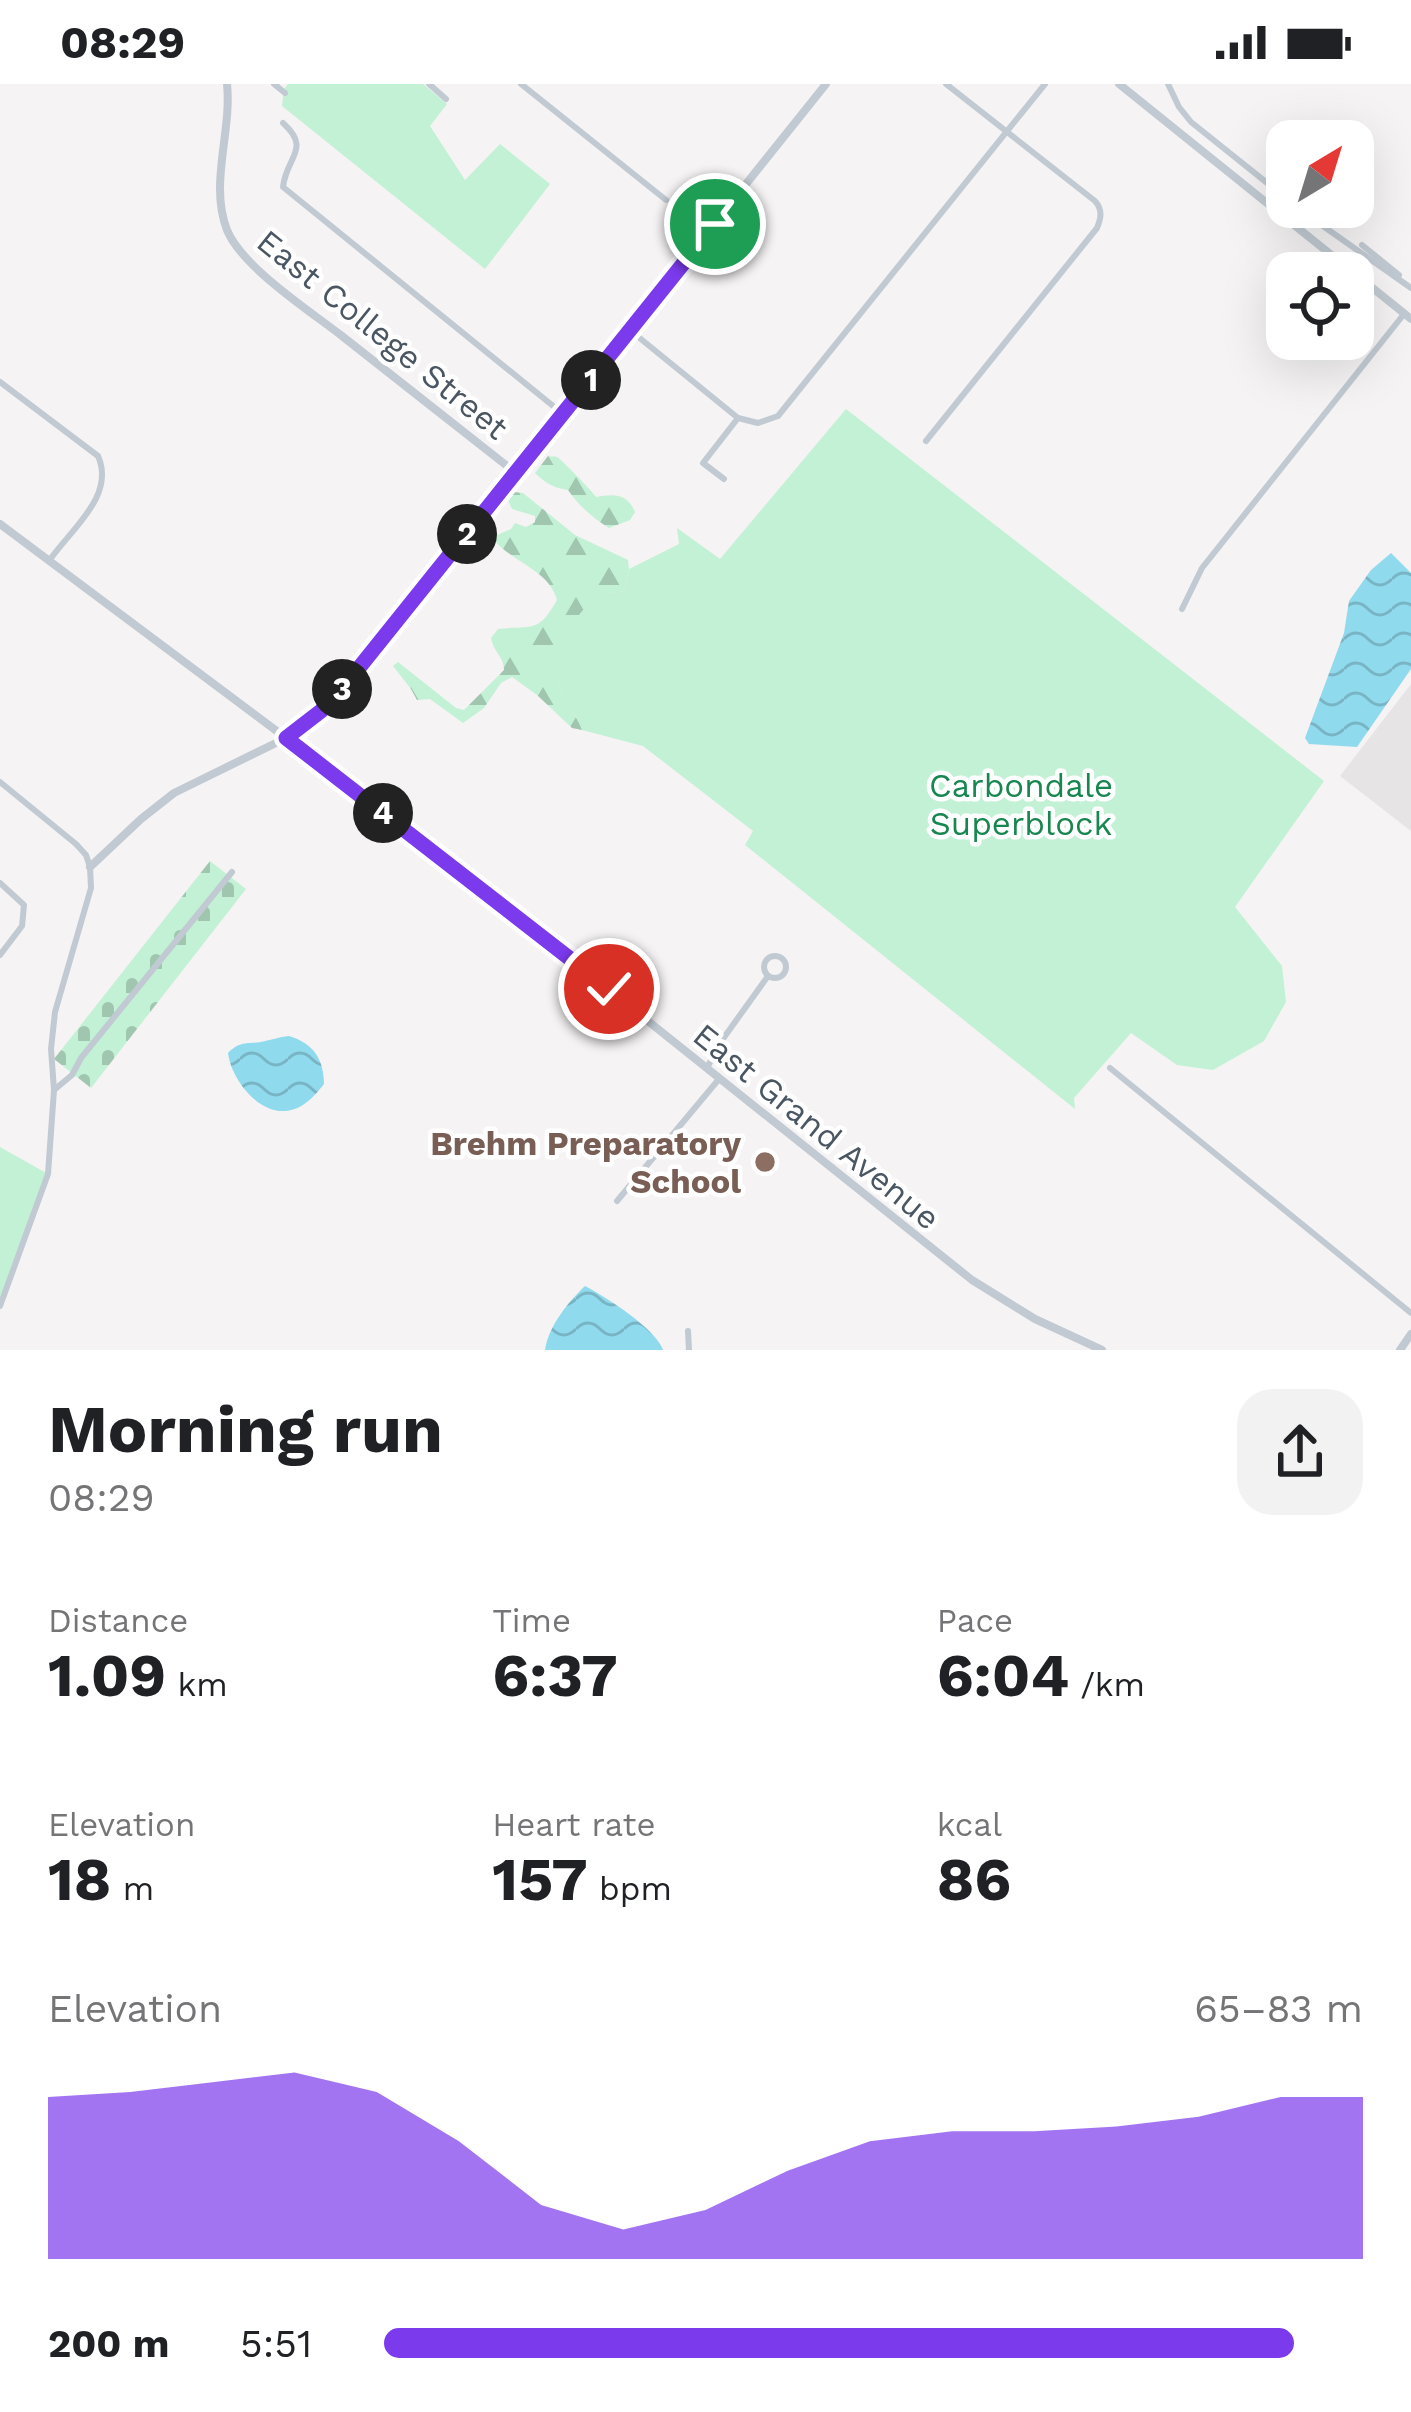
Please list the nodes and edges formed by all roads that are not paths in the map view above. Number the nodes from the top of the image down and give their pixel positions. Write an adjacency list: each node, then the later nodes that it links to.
1 (227, 84): 25 (street, East College Street)
2 (274, 84): 10 (street)
3 (429, 84): 11 (street)
4 (520, 84): 15 (street)
5 (829, 84): 20 (street)
6 (946, 84): 13 (street)
7 (1046, 84): 13 (street)
8 (1120, 84): 19 (street)
9 (1168, 84): 14 (street)
10 (285, 93)
11 (446, 99)
12 (283, 123): 22 (street)
13 (1007, 133): 23 (street); 24 (street)
14 (1266, 182)
15 (665, 200)
16 (1327, 228): 18 (street)
17 (1362, 245): 18 (street)
18 (1411, 286)
19 (1408, 317): 29 (street)
20 (631, 331): 22 (street); 23 (street)
21 (0, 382): 28 (street)
22 (563, 415): 25 (street)
23 (738, 418): 26 (street)
24 (926, 441)
25 (516, 473): 30 (street)
26 (724, 479)
27 (0, 524): 28 (street, East Grand Avenue)
28 (49, 561): 30 (street, East Grand Avenue)
29 (1182, 609)
30 (286, 738): 32 (street); 37 (street, East Grand Avenue)
31 (1, 786): 32 (street)
32 (90, 867): 40 (street)
33 (232, 872): 40 (street)
34 (0, 883): 35 (street)
35 (0, 955)
36 (768, 976): 37 (street)
37 (707, 1068): 39 (street, East Grand Avenue)
38 (1110, 1068): 43 (street)
39 (719, 1079): 41 (street); 47 (street, East Grand Avenue)
40 (53, 1090): 42 (street)
41 (617, 1202)
42 (0, 1306)
43 (1411, 1313)
44 (688, 1331): 46 (street)
45 (1411, 1334): 48 (street)
46 (689, 1350)
47 (1102, 1350)
48 (1400, 1350)

